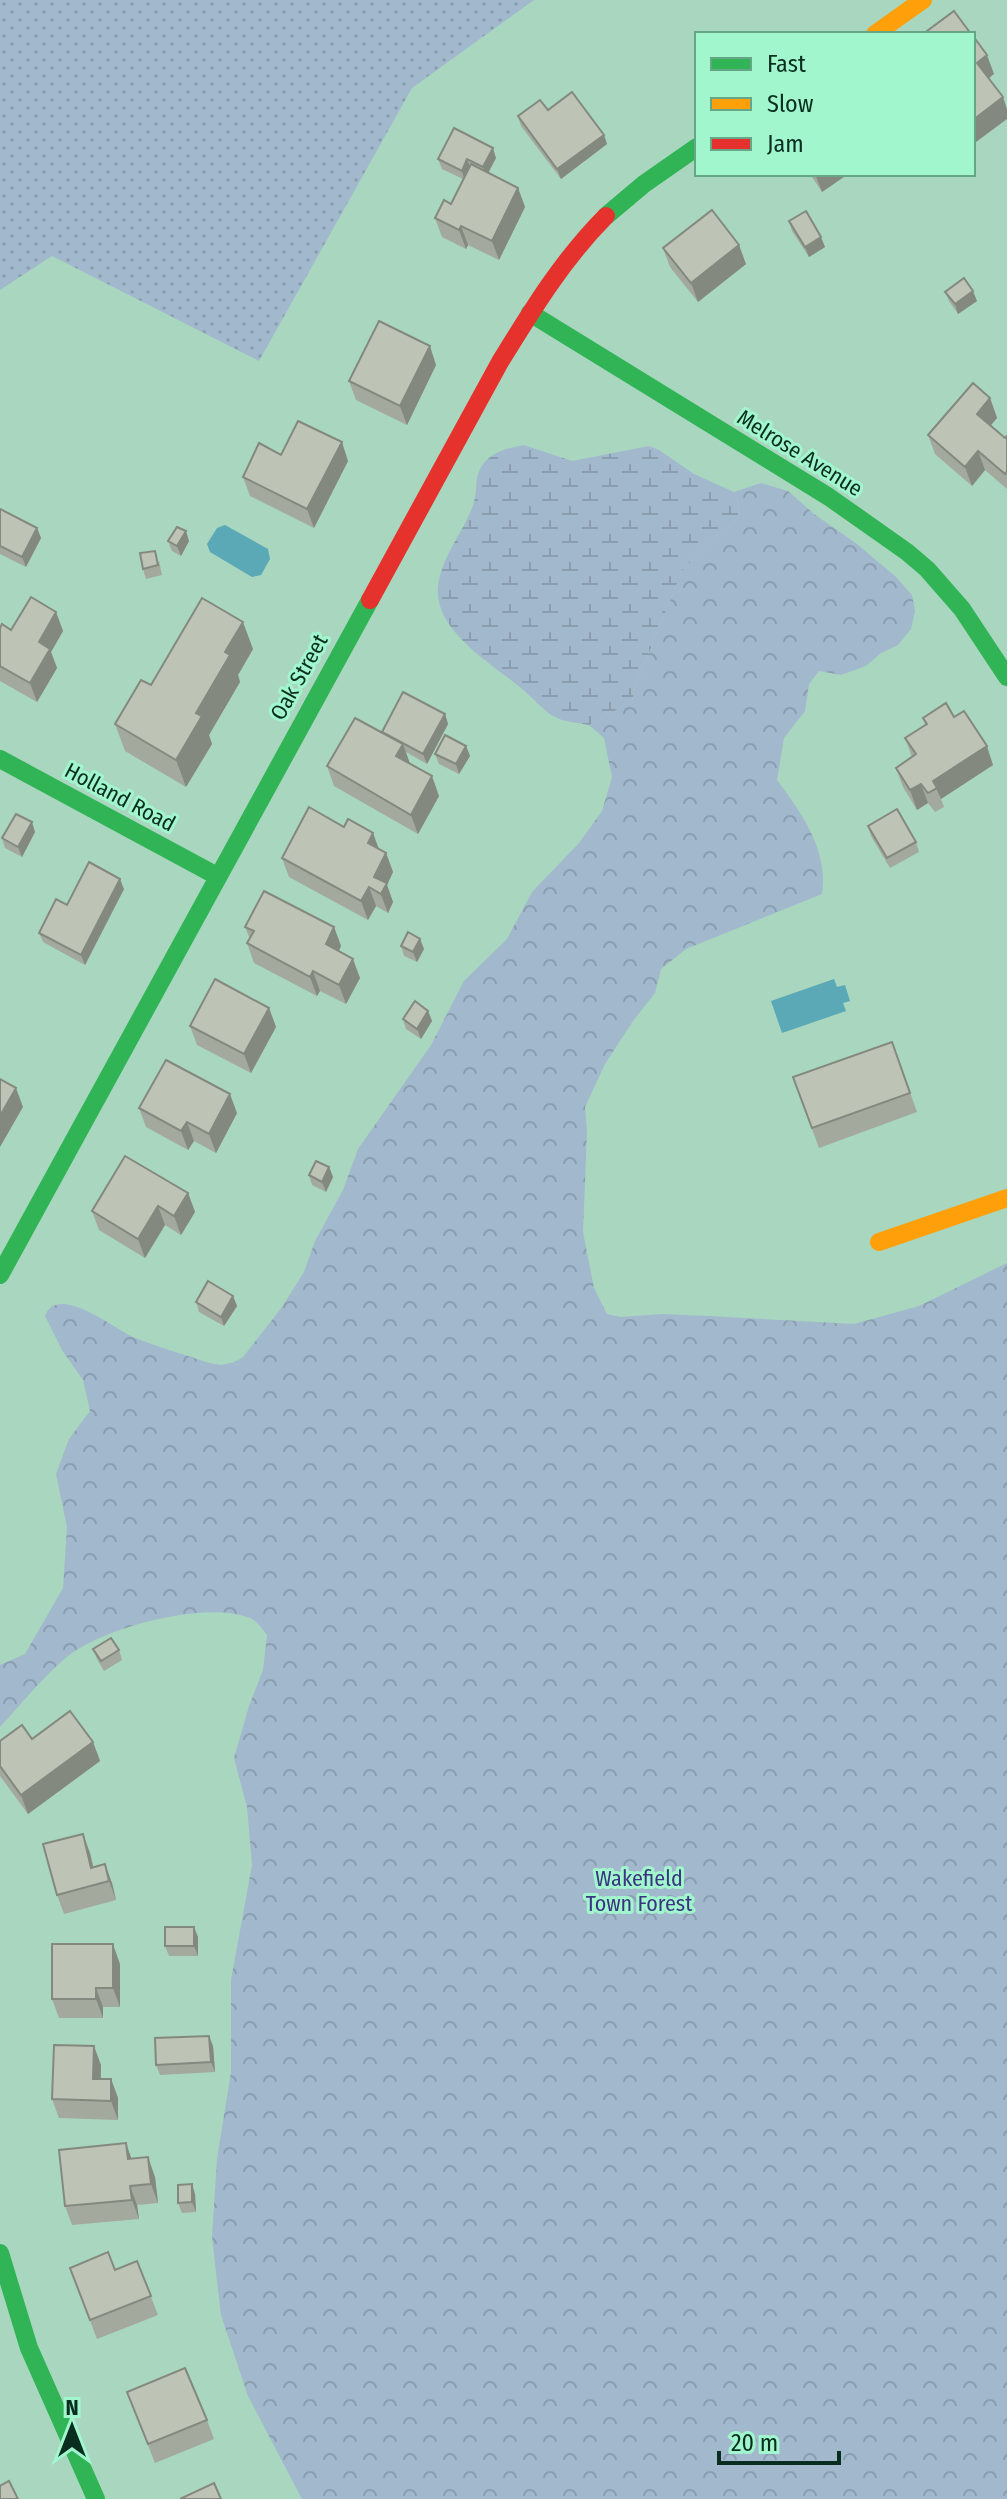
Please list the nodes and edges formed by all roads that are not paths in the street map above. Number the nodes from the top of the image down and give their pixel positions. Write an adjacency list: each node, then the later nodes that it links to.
1 (923, 0): 2 (street)
2 (878, 32)
3 (695, 148): 4 (street, Oak Street)
4 (530, 313): 5 (street, Melrose Avenue); 7 (street, Oak Street)
5 (1007, 677)
6 (0, 759): 7 (street, Holland Road)
7 (217, 876): 10 (street, Oak Street)
8 (1007, 1198): 9 (street)
9 (879, 1242)
10 (0, 1275)
11 (0, 2253): 12 (street)
12 (96, 2499)

